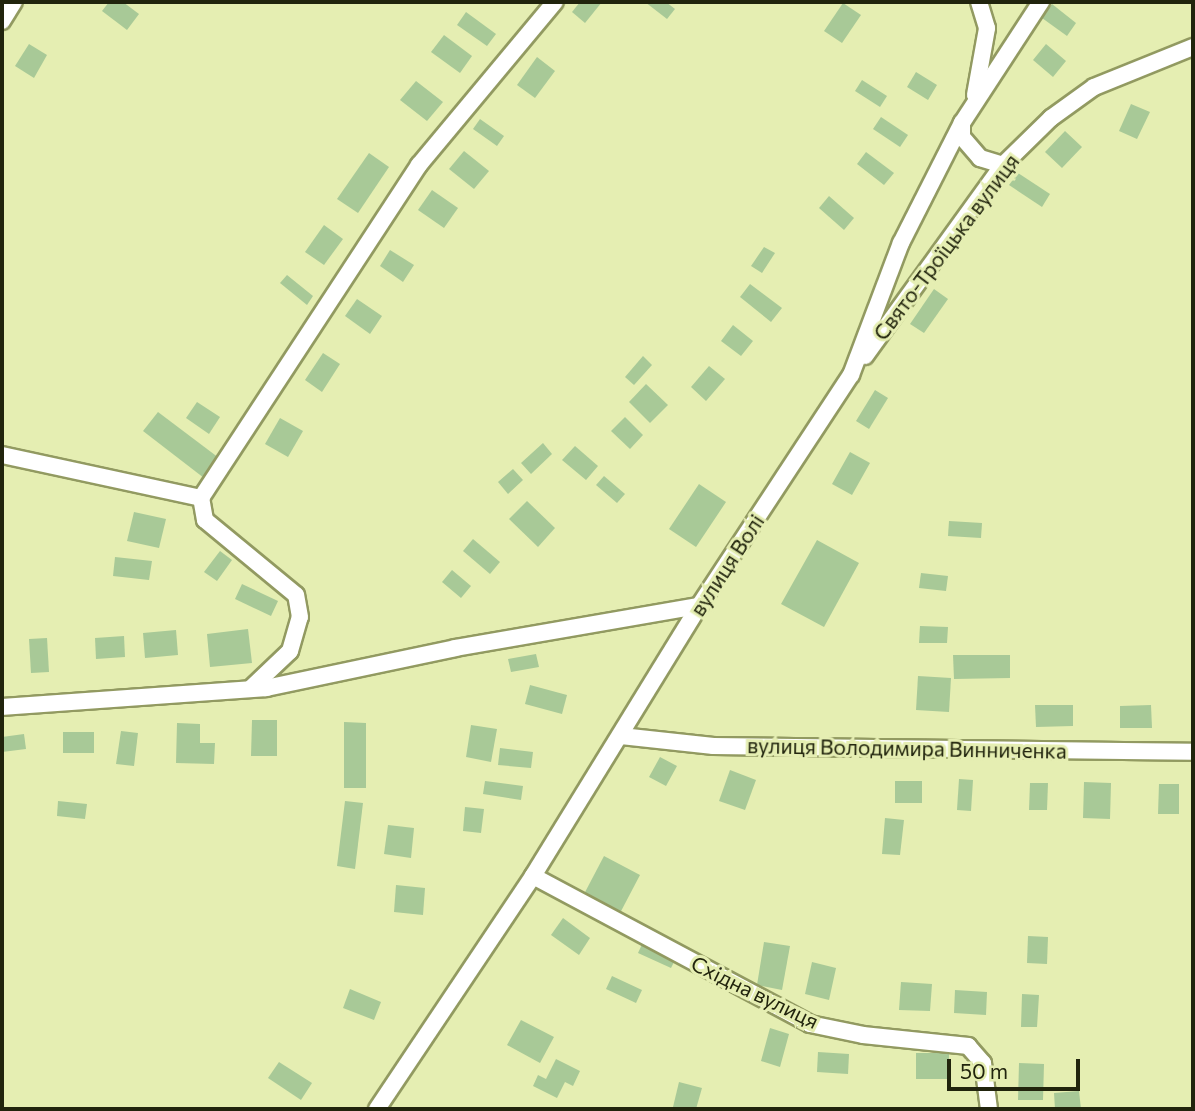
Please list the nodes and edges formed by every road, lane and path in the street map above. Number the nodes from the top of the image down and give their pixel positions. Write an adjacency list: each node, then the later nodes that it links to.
1 (14, 2): 5 (street)
2 (555, 2): 12 (street)
3 (979, 2): 7 (street)
4 (1041, 2): 7 (street, вулиця Волі)
5 (2, 21)
6 (1193, 47): 9 (street, Свято-Троїцька вулиця)
7 (974, 105): 8 (street, вулиця Волі)
8 (962, 123): 9 (street); 10 (street, вулиця Волі)
9 (1003, 165): 10 (street, Свято-Троїцька вулиця)
10 (851, 375): 13 (street, вулиця Волі)
11 (2, 455): 12 (street)
12 (201, 498): 14 (street)
13 (699, 606): 14 (street); 16 (street, вулиця Волі)
14 (250, 689): 15 (street)
15 (2, 707)
16 (621, 736): 17 (street, вулиця Володимира Винниченка); 18 (street, вулиця Волі)
17 (1193, 752)
18 (533, 876): 19 (street, вулиця Волі); 20 (street, Східна вулиця)
19 (377, 1109)
20 (989, 1109)

